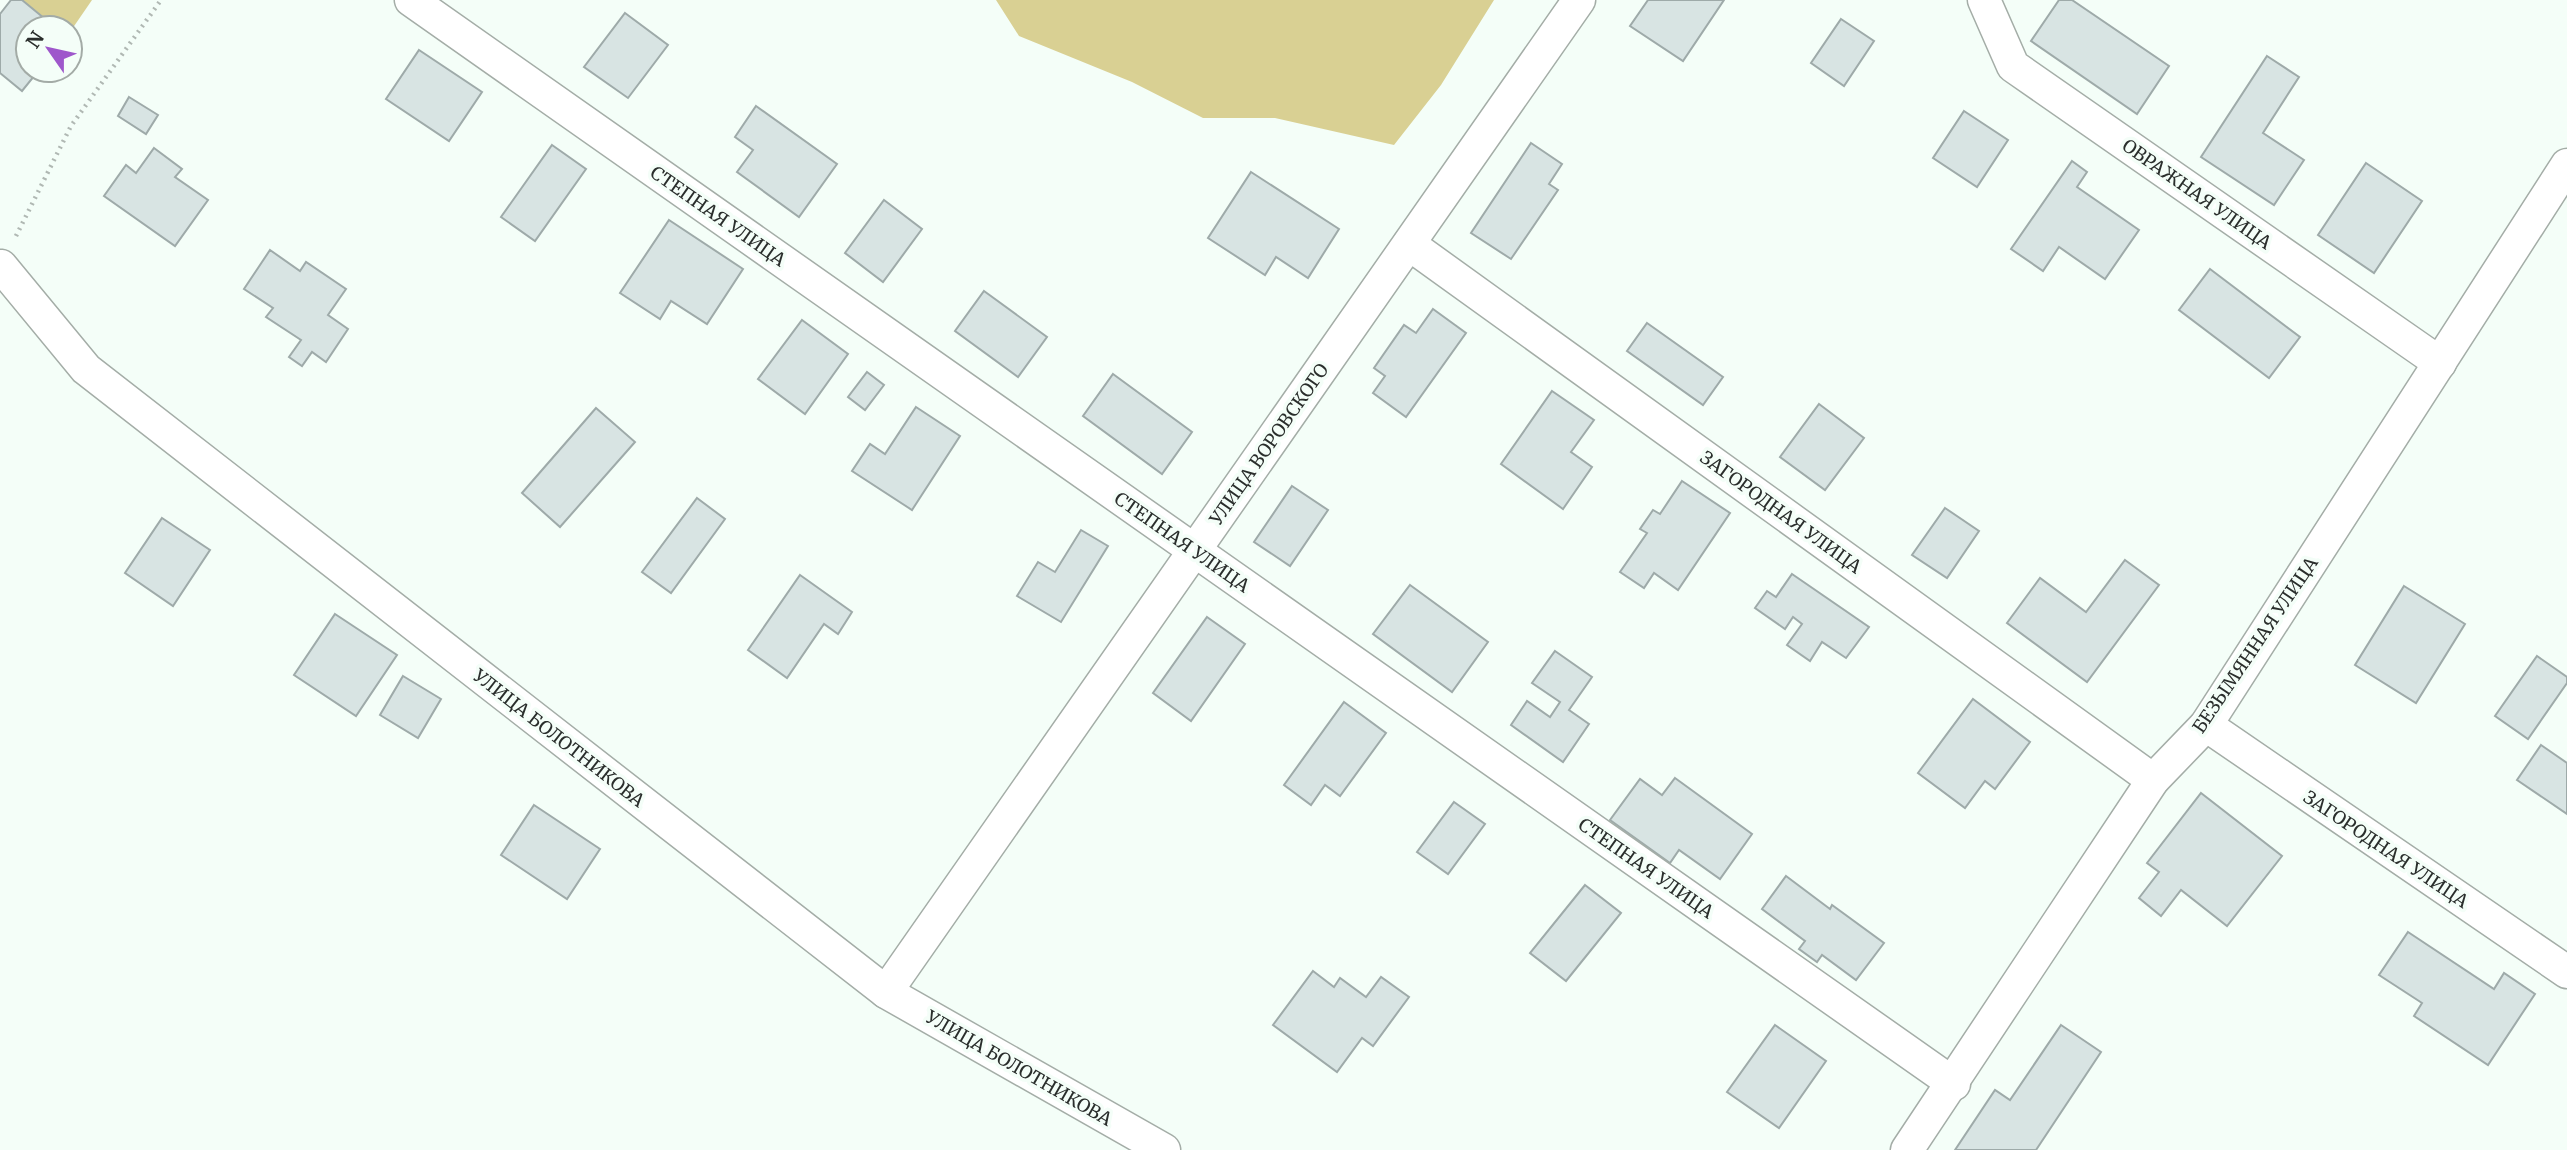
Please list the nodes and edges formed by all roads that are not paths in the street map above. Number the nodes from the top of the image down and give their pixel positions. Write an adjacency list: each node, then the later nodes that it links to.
1 (411, 0): 8 (street, СТЕПНАЯ УЛИЦА)
2 (1579, 0): 5 (street, УЛИЦА ВОРОВСКОГО)
3 (1984, 0): 7 (street, ОВРАЖНАЯ УЛИЦА)
4 (2567, 165): 7 (street, БЕЗЫМЯННАЯ УЛИЦА)
5 (1409, 244): 8 (street, УЛИЦА ВОРОВСКОГО); 10 (street, ЗАГОРОДНАЯ УЛИЦА)
6 (1, 266): 12 (street, УЛИЦА БОЛОТНИКОВА)
7 (2440, 363): 9 (street, БЕЗЫМЯННАЯ УЛИЦА)
8 (1194, 551): 12 (street, УЛИЦА ВОРОВСКОГО); 13 (street, СТЕПНАЯ УЛИЦА)
9 (2206, 725): 10 (street, БЕЗЫМЯННАЯ УЛИЦА); 11 (street, ЗАГОРОДНАЯ УЛИЦА)
10 (2153, 780): 13 (street, БЕЗЫМЯННАЯ УЛИЦА)
11 (2567, 972)
12 (886, 992): 14 (street, УЛИЦА БОЛОТНИКОВА)
13 (1954, 1084): 15 (street, БЕЗЫМЯННАЯ УЛИЦА)
14 (1164, 1150)
15 (1907, 1150)

